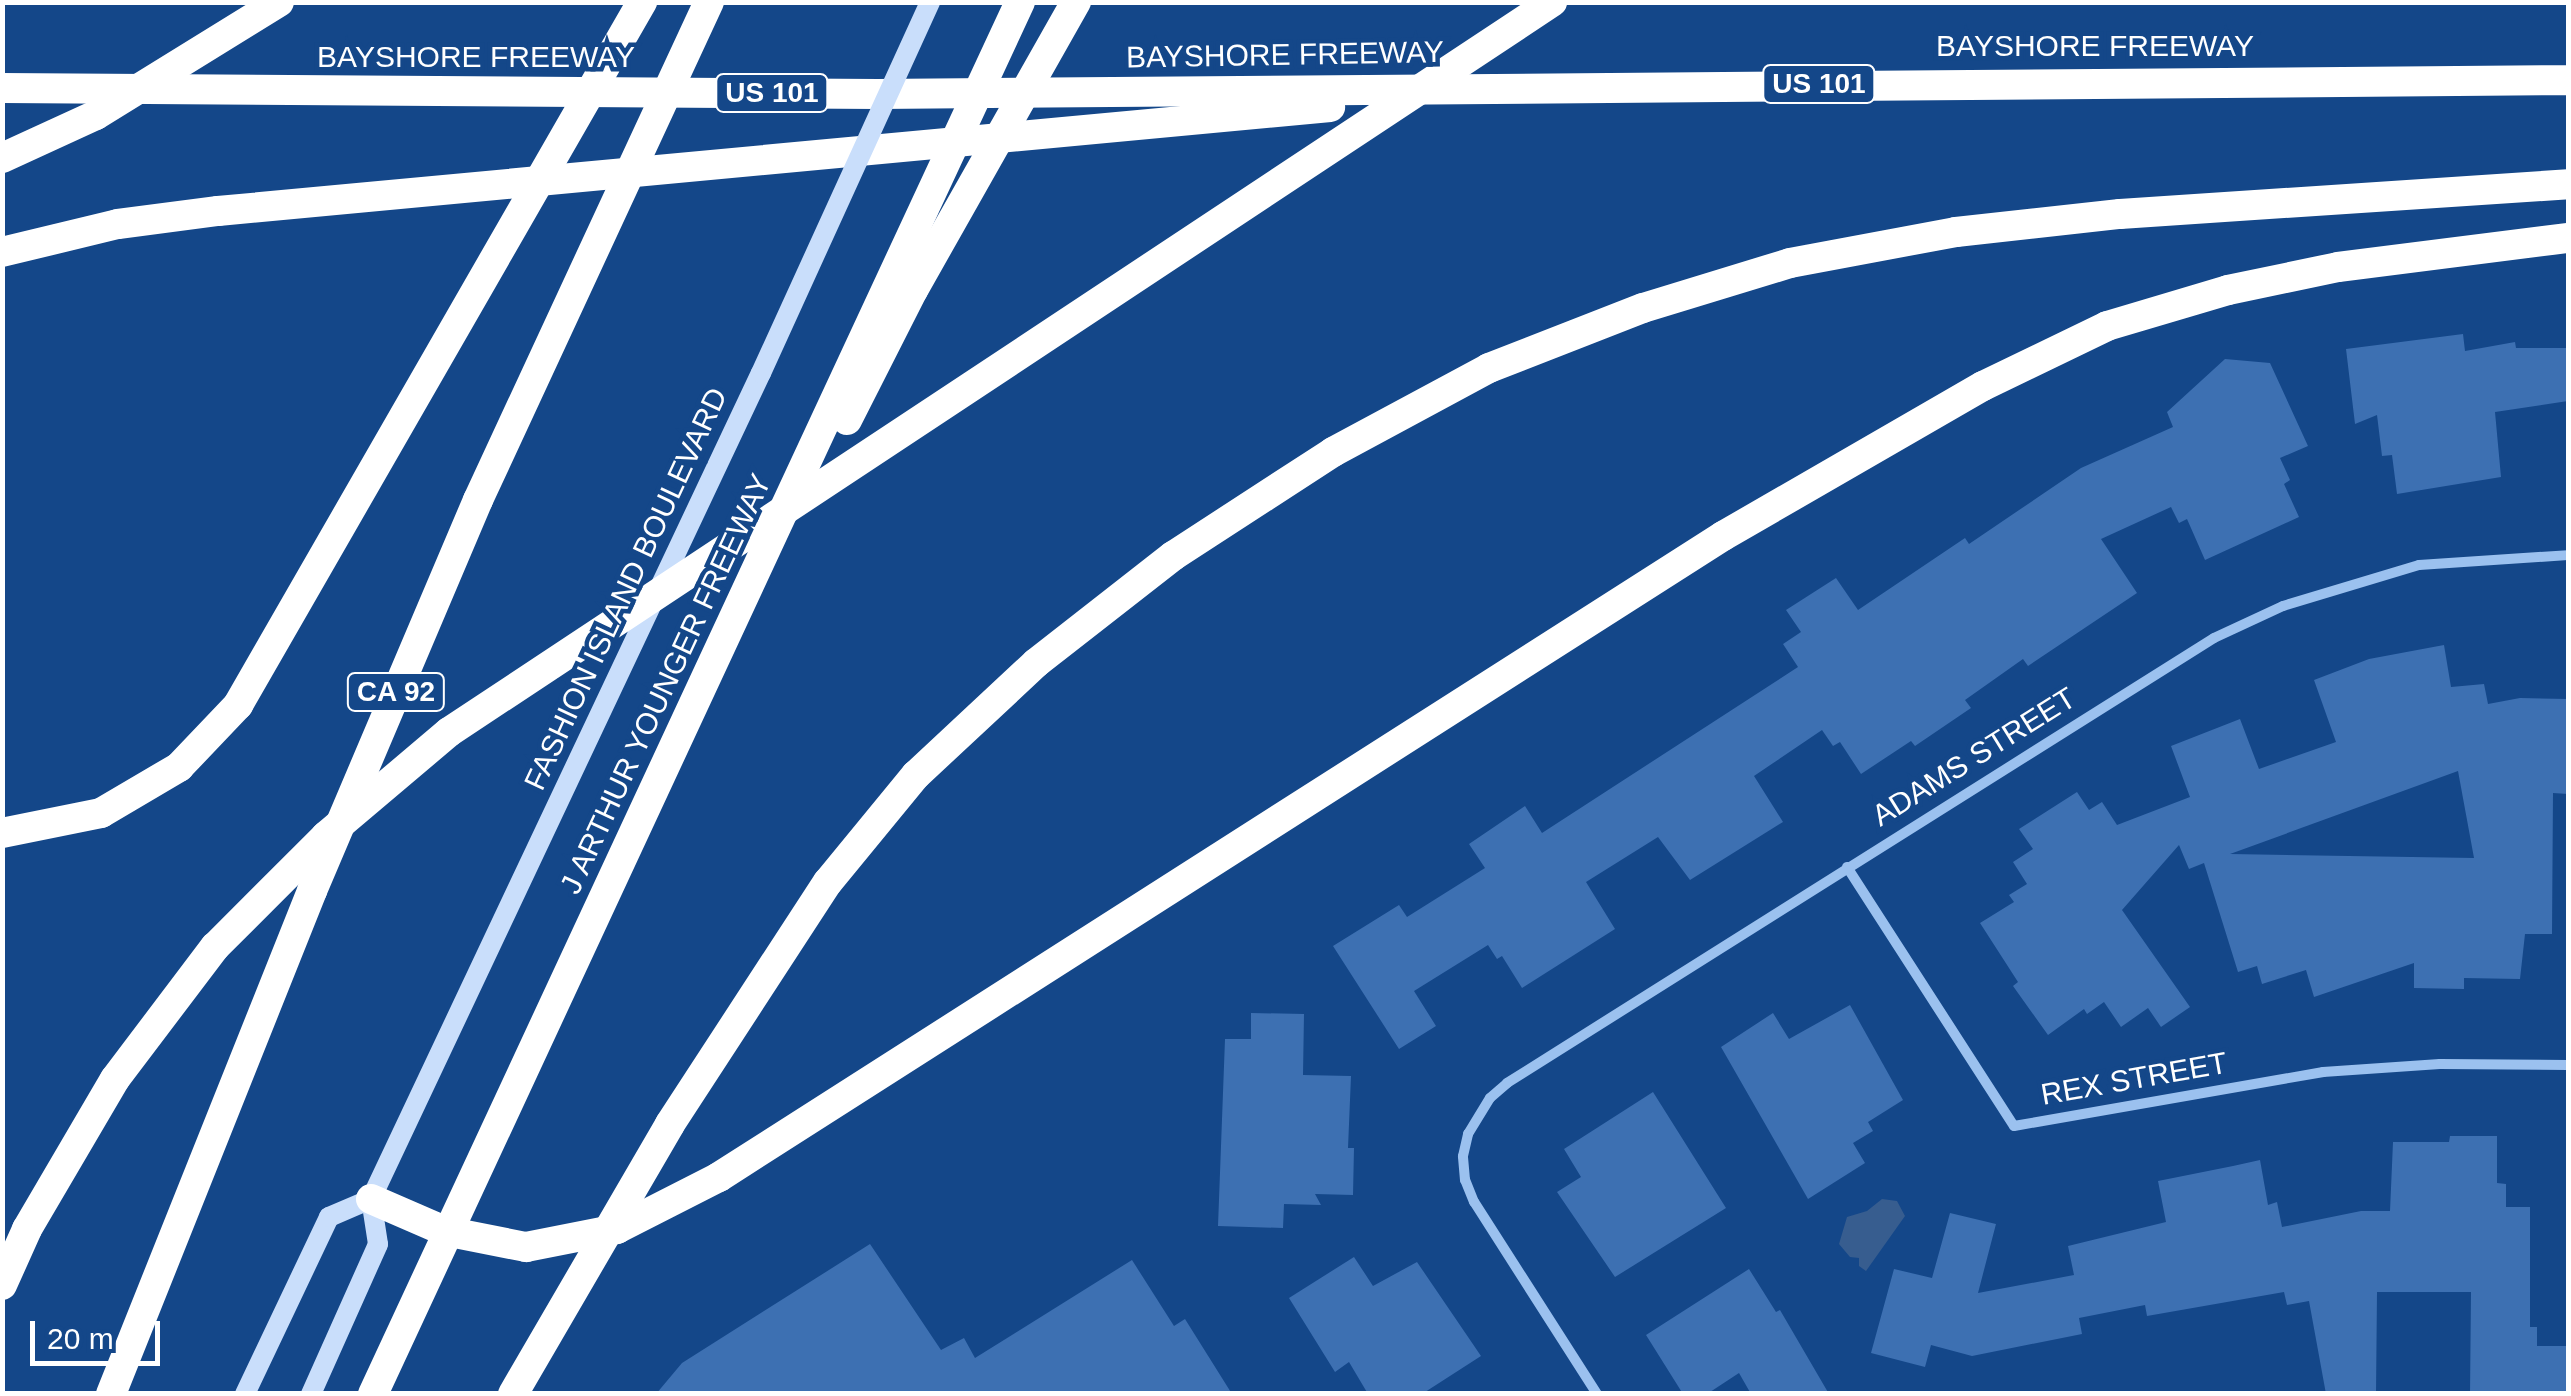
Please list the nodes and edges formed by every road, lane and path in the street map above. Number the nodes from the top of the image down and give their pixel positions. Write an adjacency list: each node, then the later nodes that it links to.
1 (279, 2): 11 (highway, bridge)
2 (642, 2): 16 (highway, bridge)
3 (709, 2): 22 (highway, CA 92, bridge)
4 (930, 2): 20 (main road, FASHION ISLAND BOULEVARD, bridge)
5 (1020, 2): 17 (highway, J ARTHUR YOUNGER FREEWAY, bridge)
6 (1076, 2): 17 (highway, bridge)
7 (1552, 2): 21 (highway, bridge)
8 (2568, 80): 9 (highway, BAYSHORE FREEWAY / US 101)
9 (1540, 87): 10 (highway, BAYSHORE FREEWAY / US 101); 14 (highway)
10 (2, 88)
11 (2, 158)
12 (2568, 184): 26 (highway, bridge)
13 (2568, 238): 20 (highway)
14 (2, 252)
15 (2568, 556): 18 (street, ADAMS STREET)
16 (2, 834)
17 (635, 838): 25 (highway, J ARTHUR YOUNGER FREEWAY, bridge)
18 (1847, 868): 19 (street, REX STREET); 27 (street, ADAMS STREET)
19 (2568, 1065)
20 (371, 1198): 23 (main road); 24 (main road)
21 (2, 1284)
22 (111, 1394)
23 (245, 1394)
24 (312, 1394)
25 (373, 1394)
26 (513, 1394)
27 (1597, 1394)

